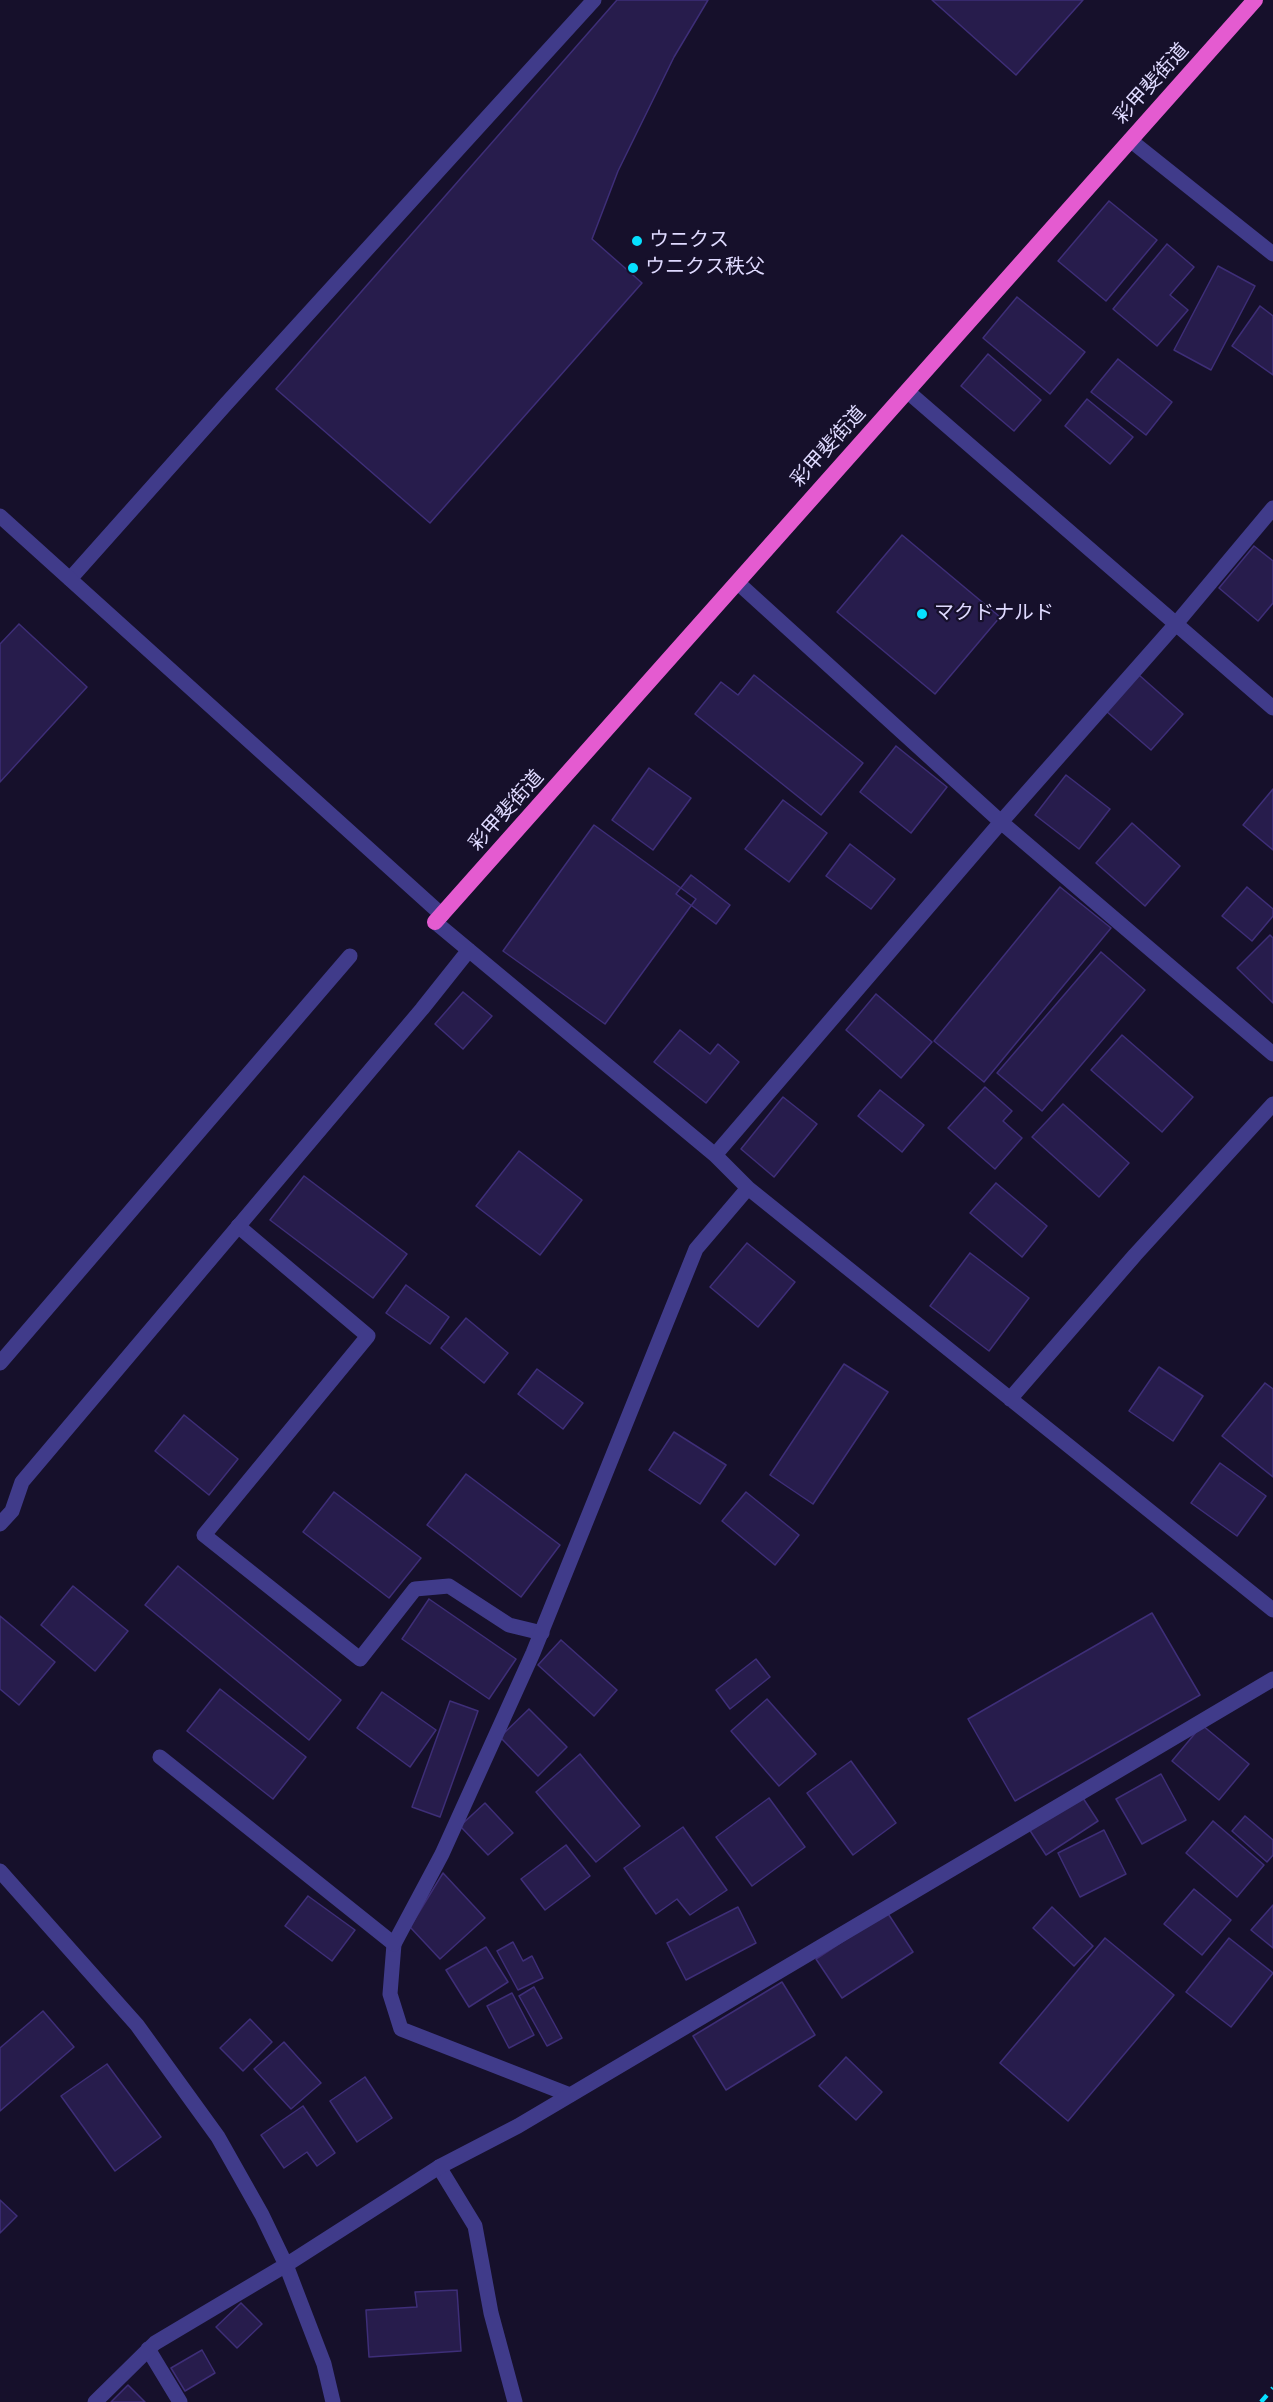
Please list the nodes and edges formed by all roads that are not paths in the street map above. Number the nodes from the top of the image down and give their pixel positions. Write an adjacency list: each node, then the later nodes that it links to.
1 (594, 0): 8 (street)
2 (1255, 0): 3 (highway, 彩甲斐街道)
3 (1130, 140): 4 (street); 5 (highway, 彩甲斐街道)
4 (1273, 254)
5 (907, 391): 9 (highway, 彩甲斐街道); 10 (street)
6 (1273, 508): 10 (street)
7 (0, 516): 8 (street)
8 (70, 579): 13 (street)
9 (738, 582): 12 (street); 13 (highway, 彩甲斐街道)
10 (1175, 625): 11 (street); 12 (street)
11 (1273, 708)
12 (1001, 822): 16 (street); 18 (street)
13 (439, 918): 14 (street)
14 (469, 950): 18 (street); 20 (street)
15 (350, 956): 21 (street)
16 (1273, 1054)
17 (1273, 1104): 22 (street)
18 (716, 1155): 19 (street)
19 (748, 1188): 22 (street); 25 (street)
20 (238, 1226): 23 (street); 25 (street)
21 (0, 1363)
22 (1010, 1400): 24 (street)
23 (0, 1524)
24 (1273, 1610)
25 (542, 1633): 29 (street)
26 (1273, 1679): 30 (street)
27 (160, 1757): 29 (street)
28 (0, 1871): 32 (street)
29 (394, 1944): 30 (street)
30 (570, 2095): 31 (street)
31 (439, 2167): 32 (street); 37 (street)
32 (286, 2265): 33 (street); 36 (street)
33 (148, 2349): 34 (street); 35 (street)
34 (95, 2402)
35 (180, 2402)
36 (333, 2402)
37 (514, 2402)

